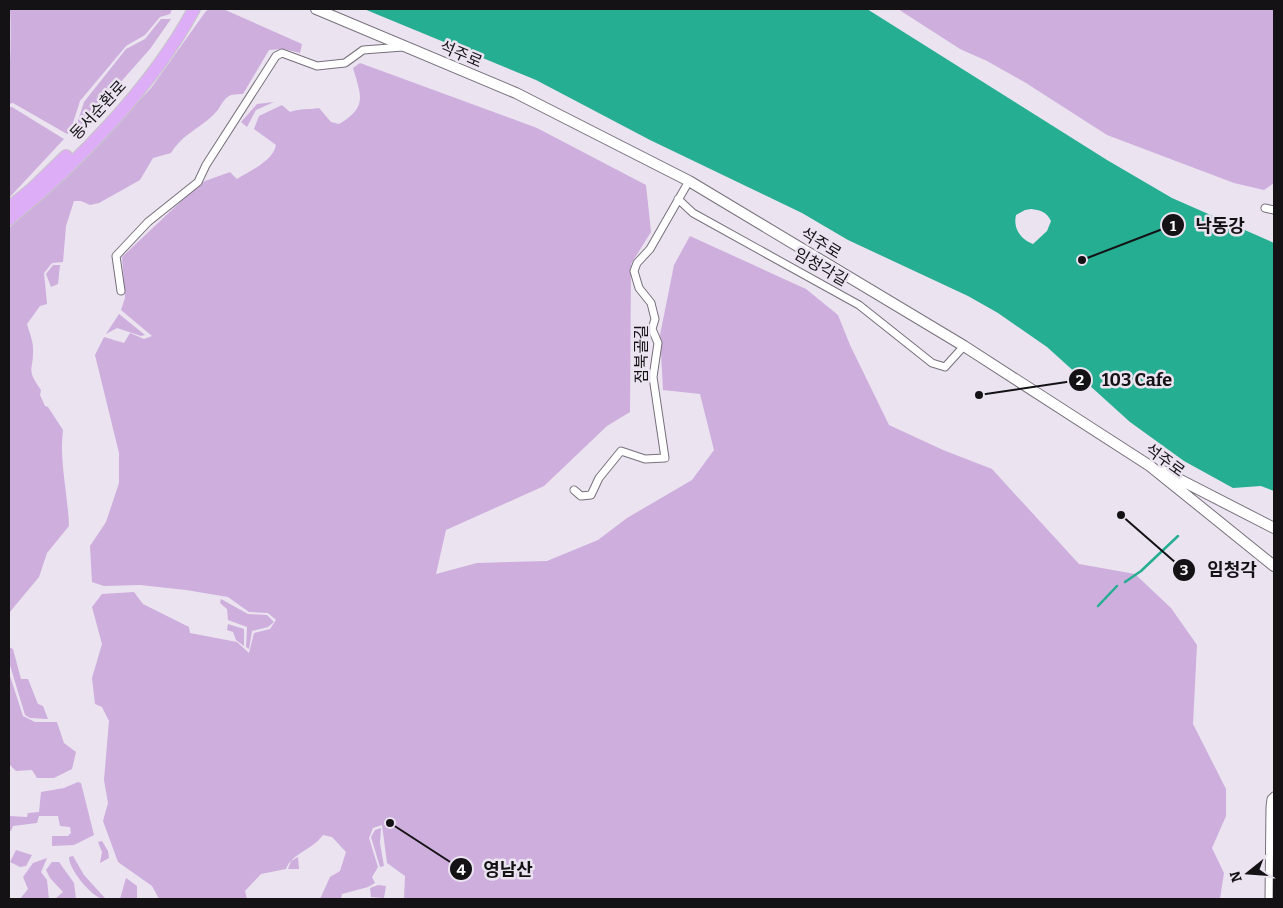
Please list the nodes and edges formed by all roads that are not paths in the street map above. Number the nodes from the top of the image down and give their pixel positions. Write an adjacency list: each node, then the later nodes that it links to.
1 (185, 9): 4 (highway, 동서순환로)
2 (194, 9): 4 (highway, 동서순환로)
3 (316, 9): 5 (street, 석주로)
4 (175, 35): 8 (highway, 동서순환로); 11 (highway, 동서순환로)
5 (404, 47): 6 (street, 석주로); 12 (street)
6 (689, 181): 7 (street, 점북골길); 13 (street, 석주로)
7 (678, 199): 13 (street, 임청각길); 15 (street, 점북골길)
8 (9, 208)
9 (1265, 208): 10 (street)
10 (1274, 210)
11 (9, 219)
12 (121, 291)
13 (964, 346): 14 (street, 석주로)
14 (1150, 466): 16 (street); 17 (street, 석주로)
15 (574, 490)
16 (1274, 528)
17 (1274, 566)
18 (1274, 796): 19 (street)
19 (1269, 899)

